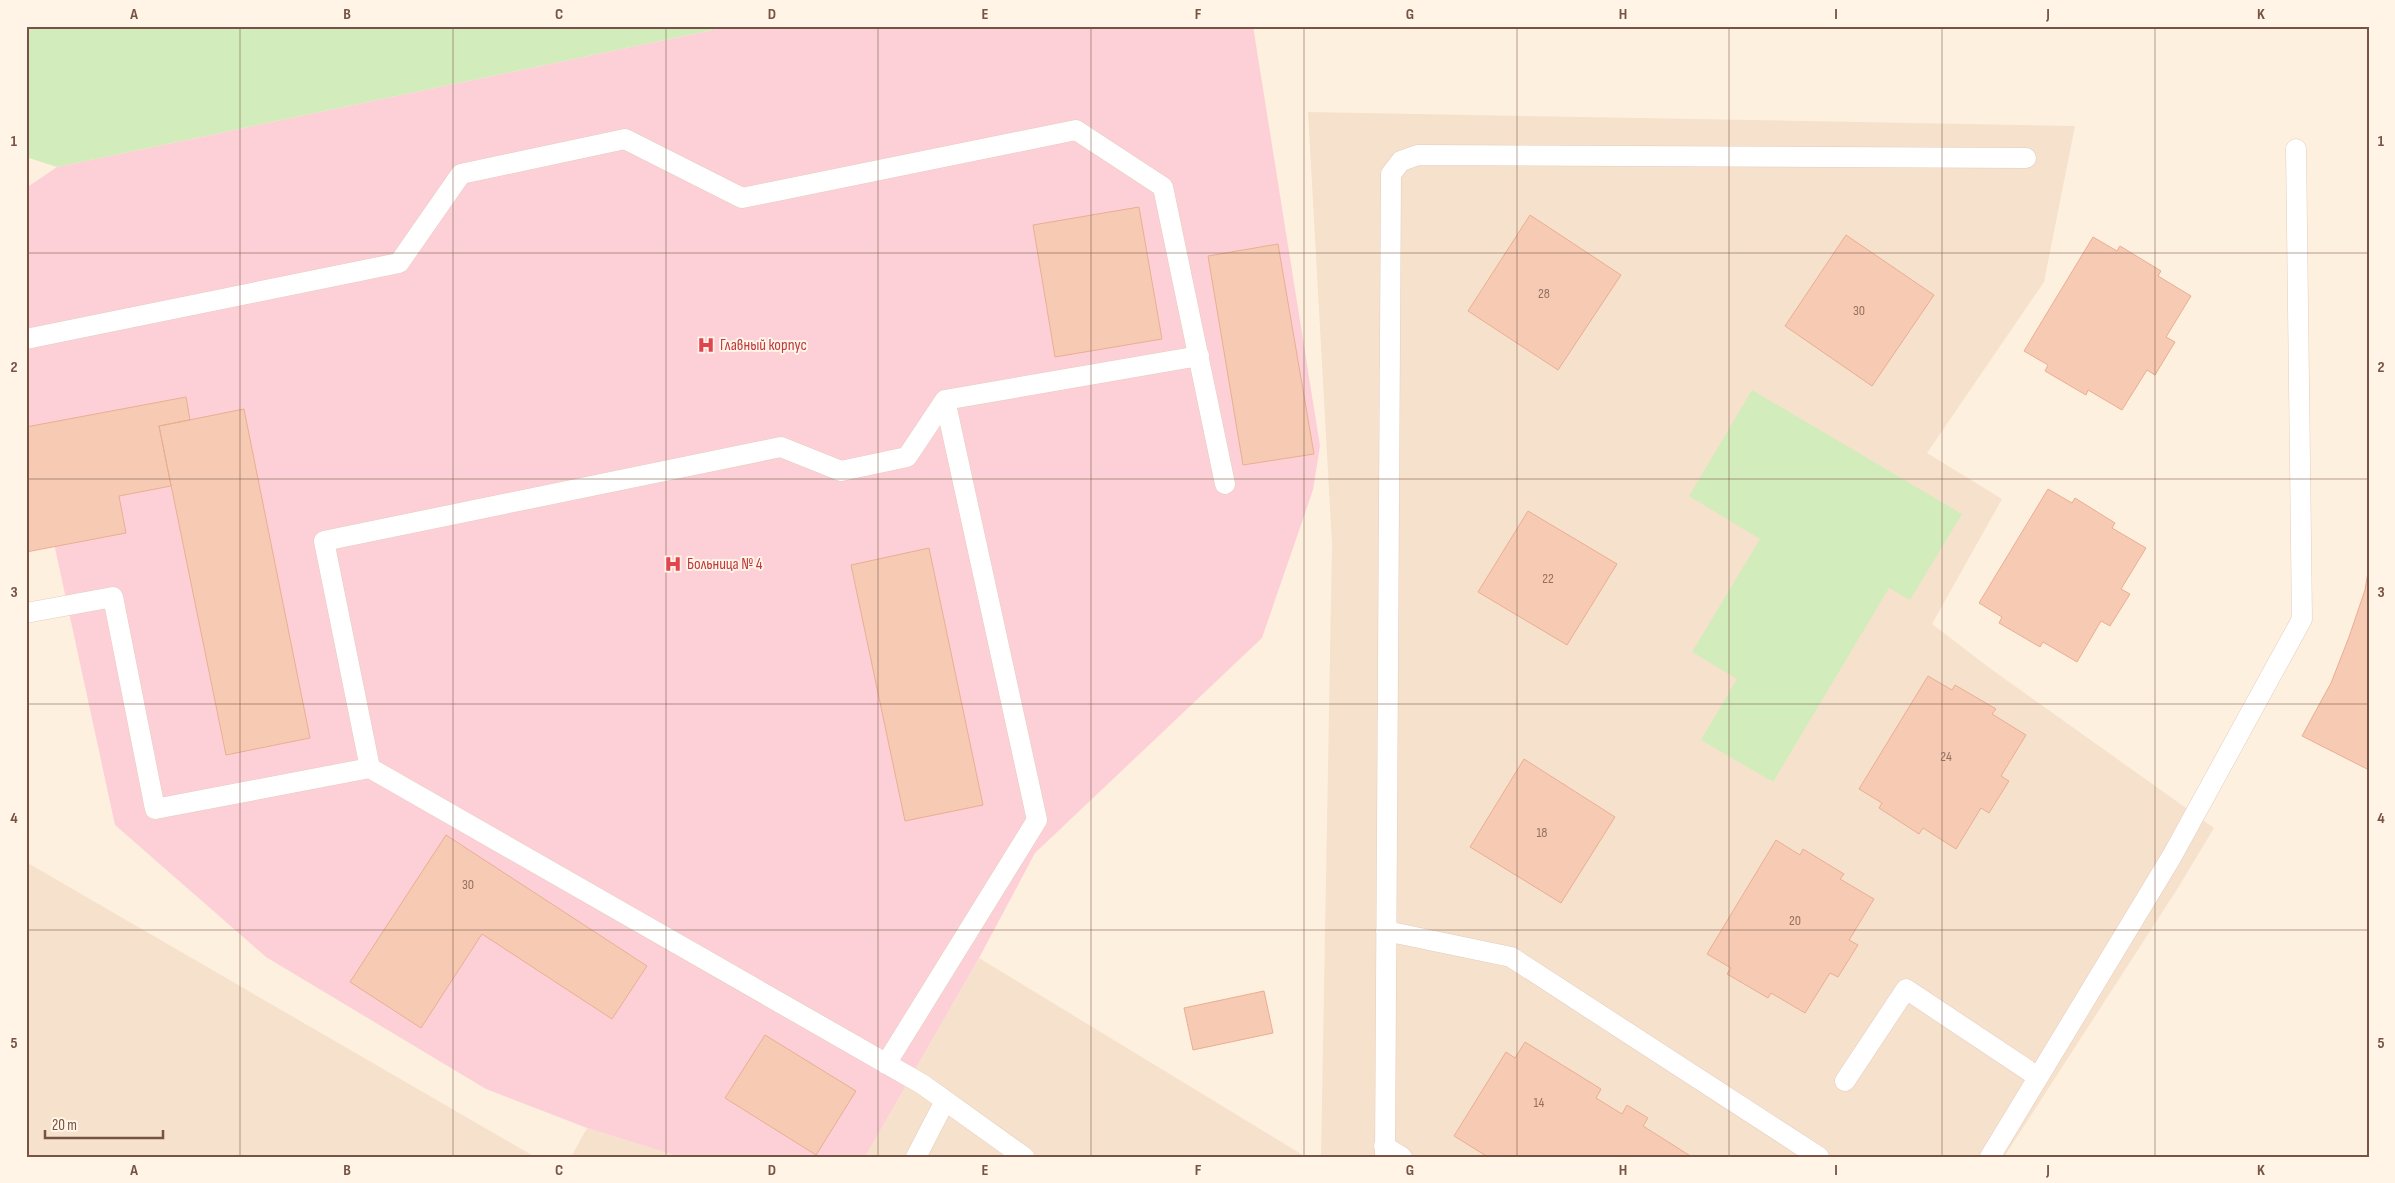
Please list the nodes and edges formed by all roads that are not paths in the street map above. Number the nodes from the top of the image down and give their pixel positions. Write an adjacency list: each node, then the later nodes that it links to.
1 (2296, 149): 11 (lane)
2 (2026, 158): 9 (lane)
3 (26, 339): 4 (lane)
4 (1199, 356): 5 (lane); 6 (lane)
5 (945, 400): 8 (lane); 10 (lane)
6 (1225, 484)
7 (26, 613): 8 (lane)
8 (370, 768): 10 (lane)
9 (1386, 930): 14 (lane); 18 (lane)
10 (886, 1064): 13 (lane)
11 (2038, 1076): 12 (lane); 19 (lane)
12 (1845, 1081)
13 (946, 1101): 15 (lane); 16 (lane)
14 (1384, 1151): 17 (lane)
15 (916, 1157)
16 (1024, 1157)
17 (1402, 1157)
18 (1819, 1157)
19 (1990, 1157)

